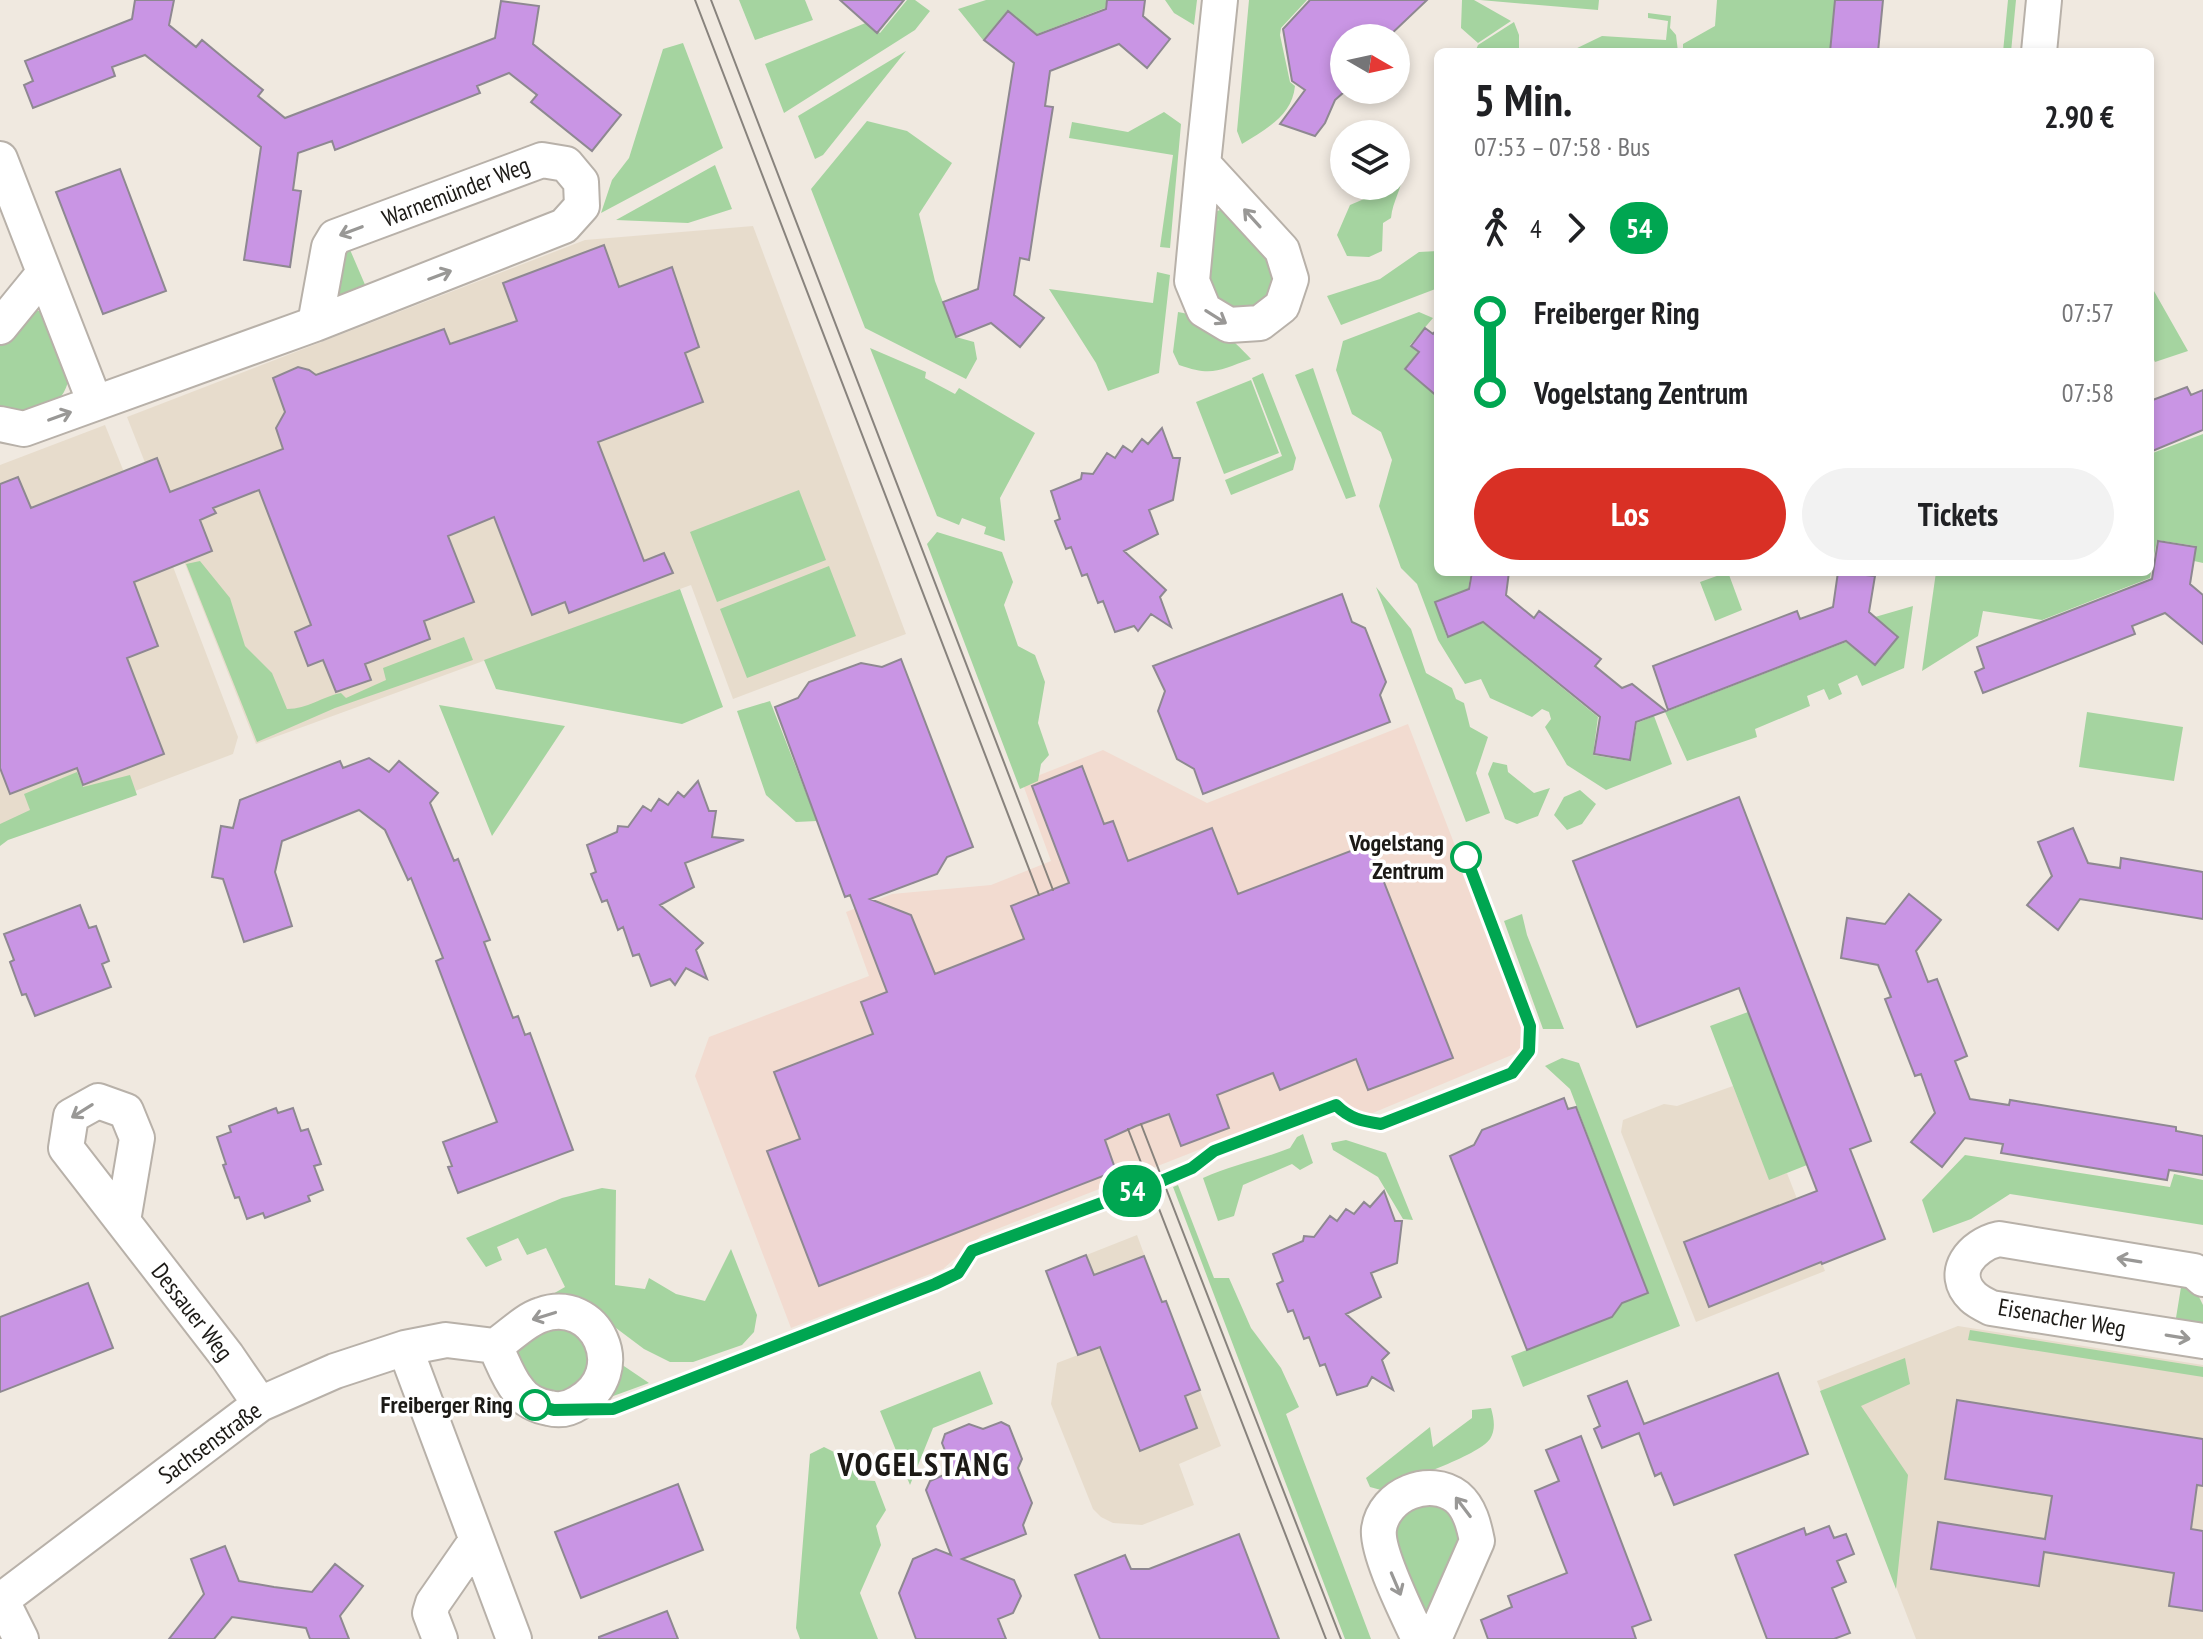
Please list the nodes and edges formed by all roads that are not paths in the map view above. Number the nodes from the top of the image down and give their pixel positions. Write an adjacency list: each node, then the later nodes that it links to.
1 (1220, 0): 5 (street)
2 (2044, 0): 3 (street)
3 (2039, 48)
4 (0, 159): 6 (street)
5 (1203, 164)
6 (44, 273): 8 (street); 9 (street)
7 (315, 324): 7 (street, Warnemünder Weg, one-way to 7); 9 (street, Warnemünder Weg)
8 (0, 327)
9 (95, 403): 10 (street, Warnemünder Weg, one-way to 9)
10 (0, 424)
11 (123, 1221): 11 (street, Dessauer Weg, one-way to 11); 16 (street, Dessauer Weg)
12 (2203, 1279): 13 (street, Eisenacher Weg, one-way to 13)
13 (2203, 1341)
14 (495, 1346): 15 (street, Sachsenstraße)
15 (405, 1348): 16 (street, Sachsenstraße); 17 (street)
16 (260, 1404): 18 (street, Sachsenstraße)
17 (476, 1541): 20 (street); 21 (street)
18 (1, 1600): 19 (street)
19 (21, 1639)
20 (440, 1639)
21 (514, 1639)
22 (1419, 1639): 23 (street, one-way to 22)
23 (1434, 1639)

